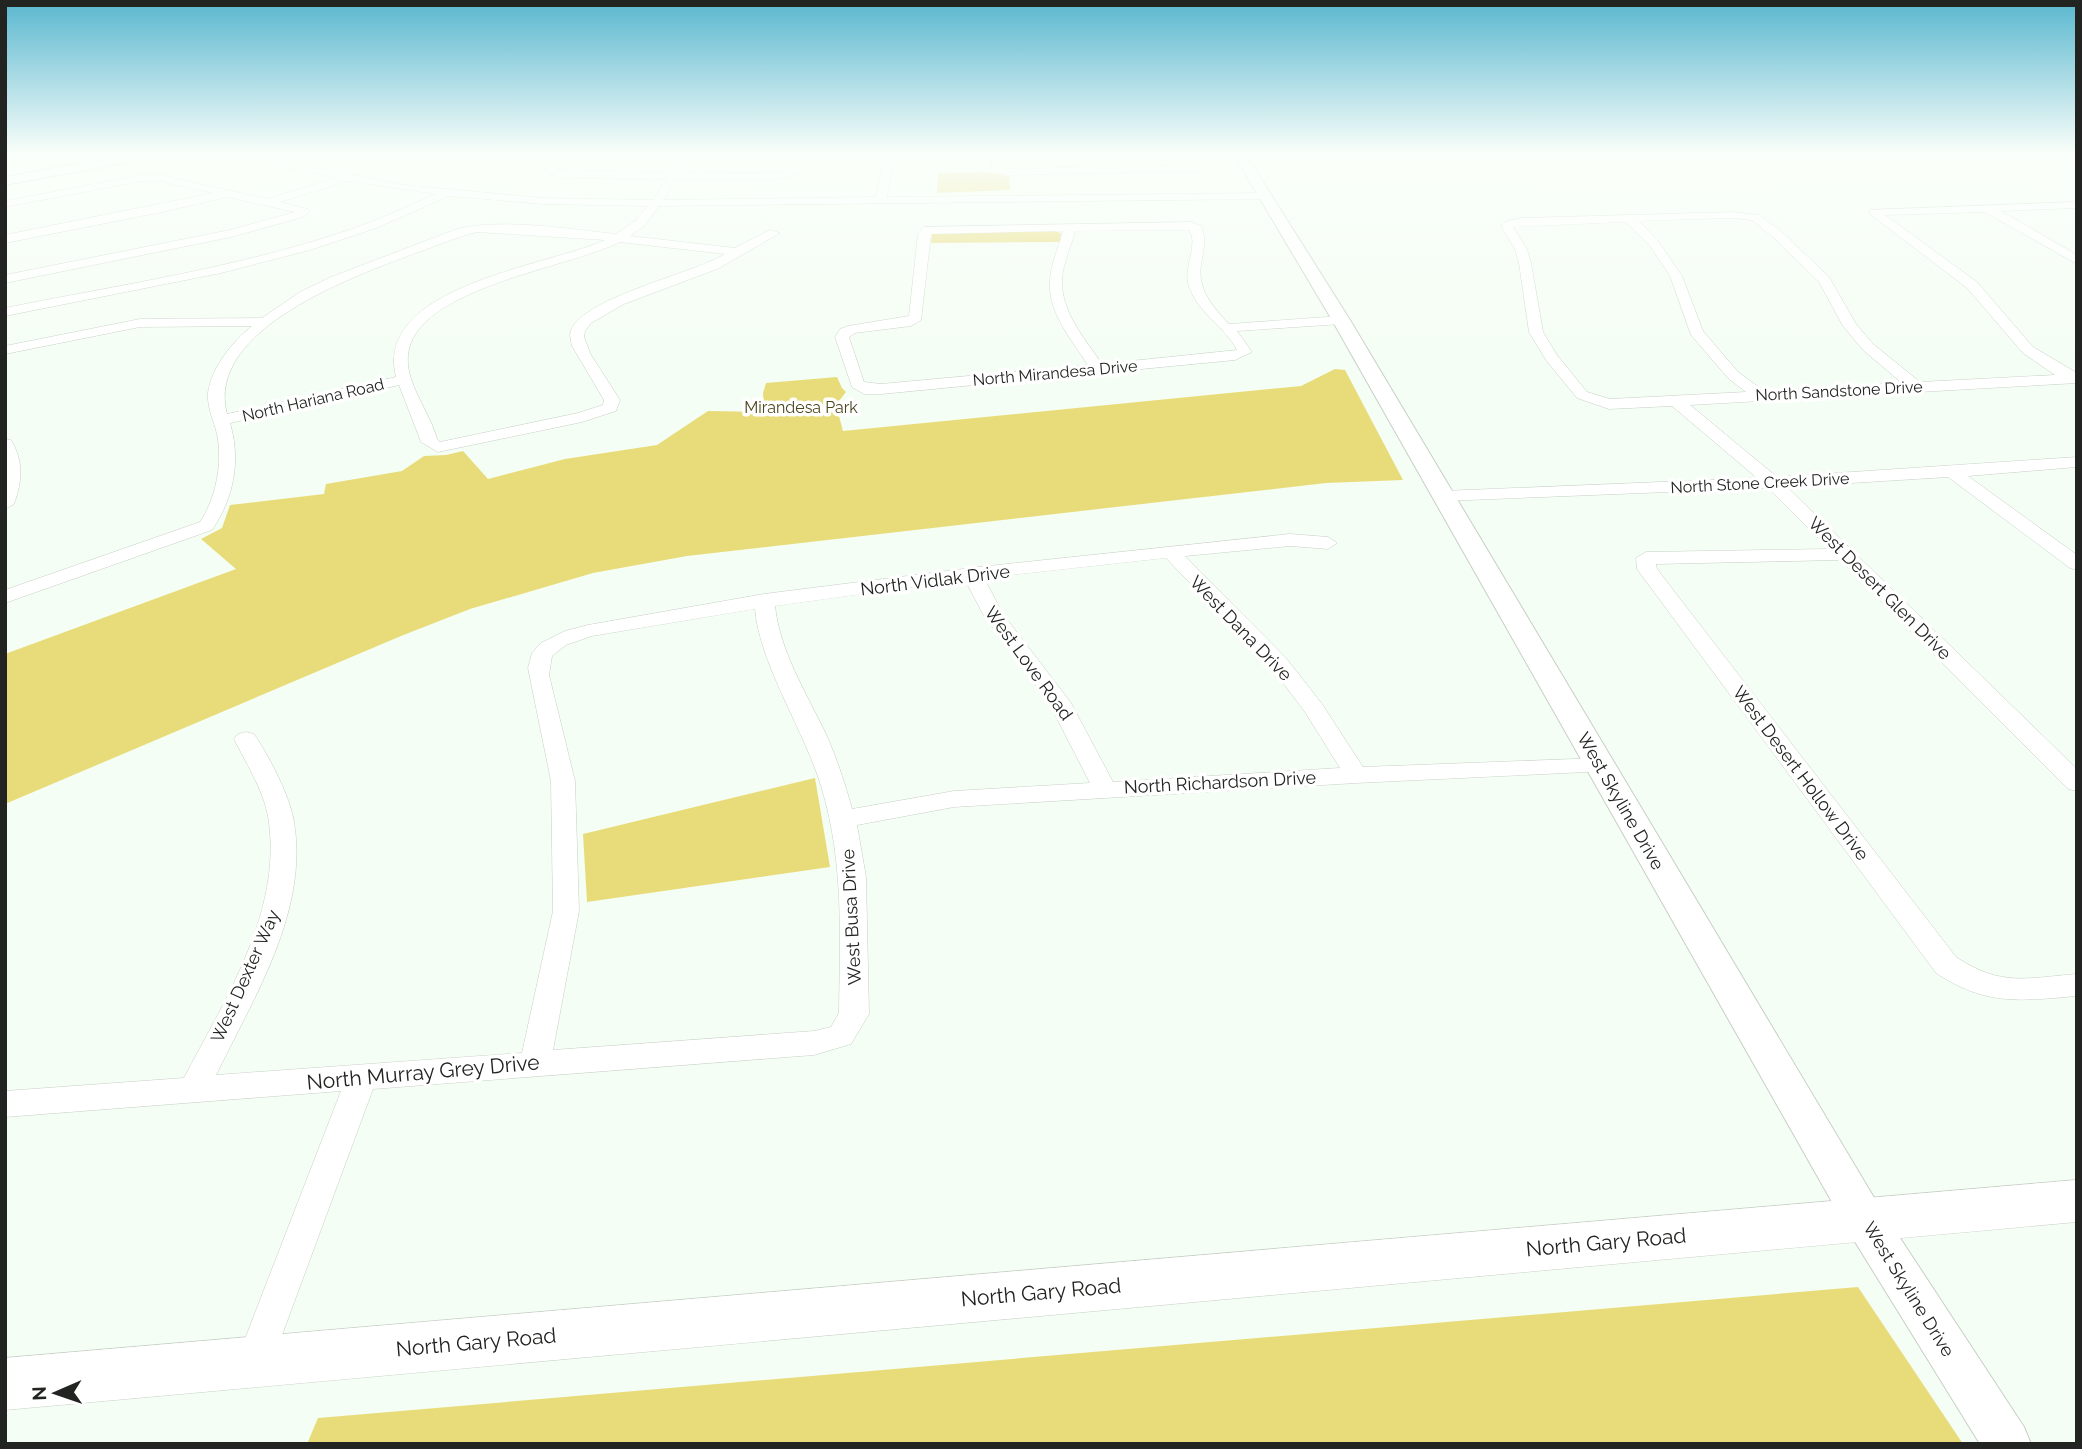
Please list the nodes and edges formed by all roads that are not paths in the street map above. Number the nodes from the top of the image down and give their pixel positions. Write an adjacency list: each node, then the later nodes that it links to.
1 (91, 223): 16 (street)
2 (265, 223): 19 (street)
3 (380, 223): 20 (street)
4 (641, 223): 15 (street)
5 (958, 223): 30 (street)
6 (1047, 223): 13 (street)
7 (1280, 223): 21 (street, West Skyline Drive)
8 (1520, 223): 33 (street)
9 (1633, 223): 31 (street)
10 (1762, 223): 29 (street)
11 (1888, 223): 28 (street)
12 (2012, 223): 18 (street)
13 (1070, 227): 23 (street); 26 (street)
14 (774, 233): 17 (street)
15 (620, 237): 17 (street); 22 (street); 27 (street)
16 (5, 239)
17 (737, 252): 27 (street)
18 (2077, 260)
19 (5, 279)
20 (5, 312)
21 (1340, 320): 23 (street); 39 (street, West Skyline Drive)
22 (265, 322): 24 (street); 34 (street)
23 (1225, 328): 25 (street)
24 (5, 350)
25 (1245, 352): 26 (street, North Mirandesa Drive)
26 (1098, 369): 30 (street, North Mirandesa Drive)
27 (406, 379): 34 (street, North Hariana Road)
28 (2074, 379): 29 (street, North Sandstone Drive)
29 (1916, 387): 31 (street, North Sandstone Drive)
30 (864, 389)
31 (1760, 396): 32 (street, North Sandstone Drive)
32 (1676, 401): 33 (street, North Sandstone Drive); 38 (street, West Desert Glen Drive)
33 (1602, 403)
34 (220, 420): 46 (street)
35 (5, 444): 40 (street)
36 (2077, 462): 37 (street, North Stone Creek Drive)
37 (1952, 472): 38 (street, North Stone Creek Drive); 44 (street)
38 (1772, 482): 39 (street, North Stone Creek Drive); 43 (street, West Desert Glen Drive)
39 (1443, 496): 50 (street, West Skyline Drive)
40 (5, 504)
41 (1328, 542): 42 (street, North Vidlak Drive)
42 (1171, 552): 45 (street, North Vidlak Drive); 51 (street, West Dana Drive)
43 (1846, 554): 52 (street, West Desert Glen Drive); 55 (street, West Desert Hollow Drive)
44 (2077, 564)
45 (973, 575): 47 (street, North Vidlak Drive); 53 (street, West Love Road)
46 (5, 597)
47 (764, 600): 48 (street, North Vidlak Drive); 54 (street, West Busa Drive)
48 (547, 647): 57 (street)
49 (246, 739): 59 (street, West Dexter Way)
50 (1600, 766): 51 (street, North Richardson Drive); 62 (street, West Skyline Drive)
51 (1356, 775): 53 (street, North Richardson Drive)
52 (2077, 783)
53 (1105, 789): 54 (street, North Richardson Drive)
54 (843, 820): 56 (street, West Busa Drive)
55 (2077, 985)
56 (841, 1036): 57 (street, North Murray Grey Drive)
57 (535, 1063): 58 (street, North Murray Grey Drive)
58 (361, 1079): 59 (street, North Murray Grey Drive); 63 (street)
59 (192, 1090): 60 (street, North Murray Grey Drive)
60 (5, 1104)
61 (2077, 1201): 62 (main road, North Gary Road)
62 (1864, 1219): 63 (main road, North Gary Road); 65 (street, West Skyline Drive)
63 (254, 1362): 64 (main road, North Gary Road)
64 (5, 1384)
65 (2007, 1444)

